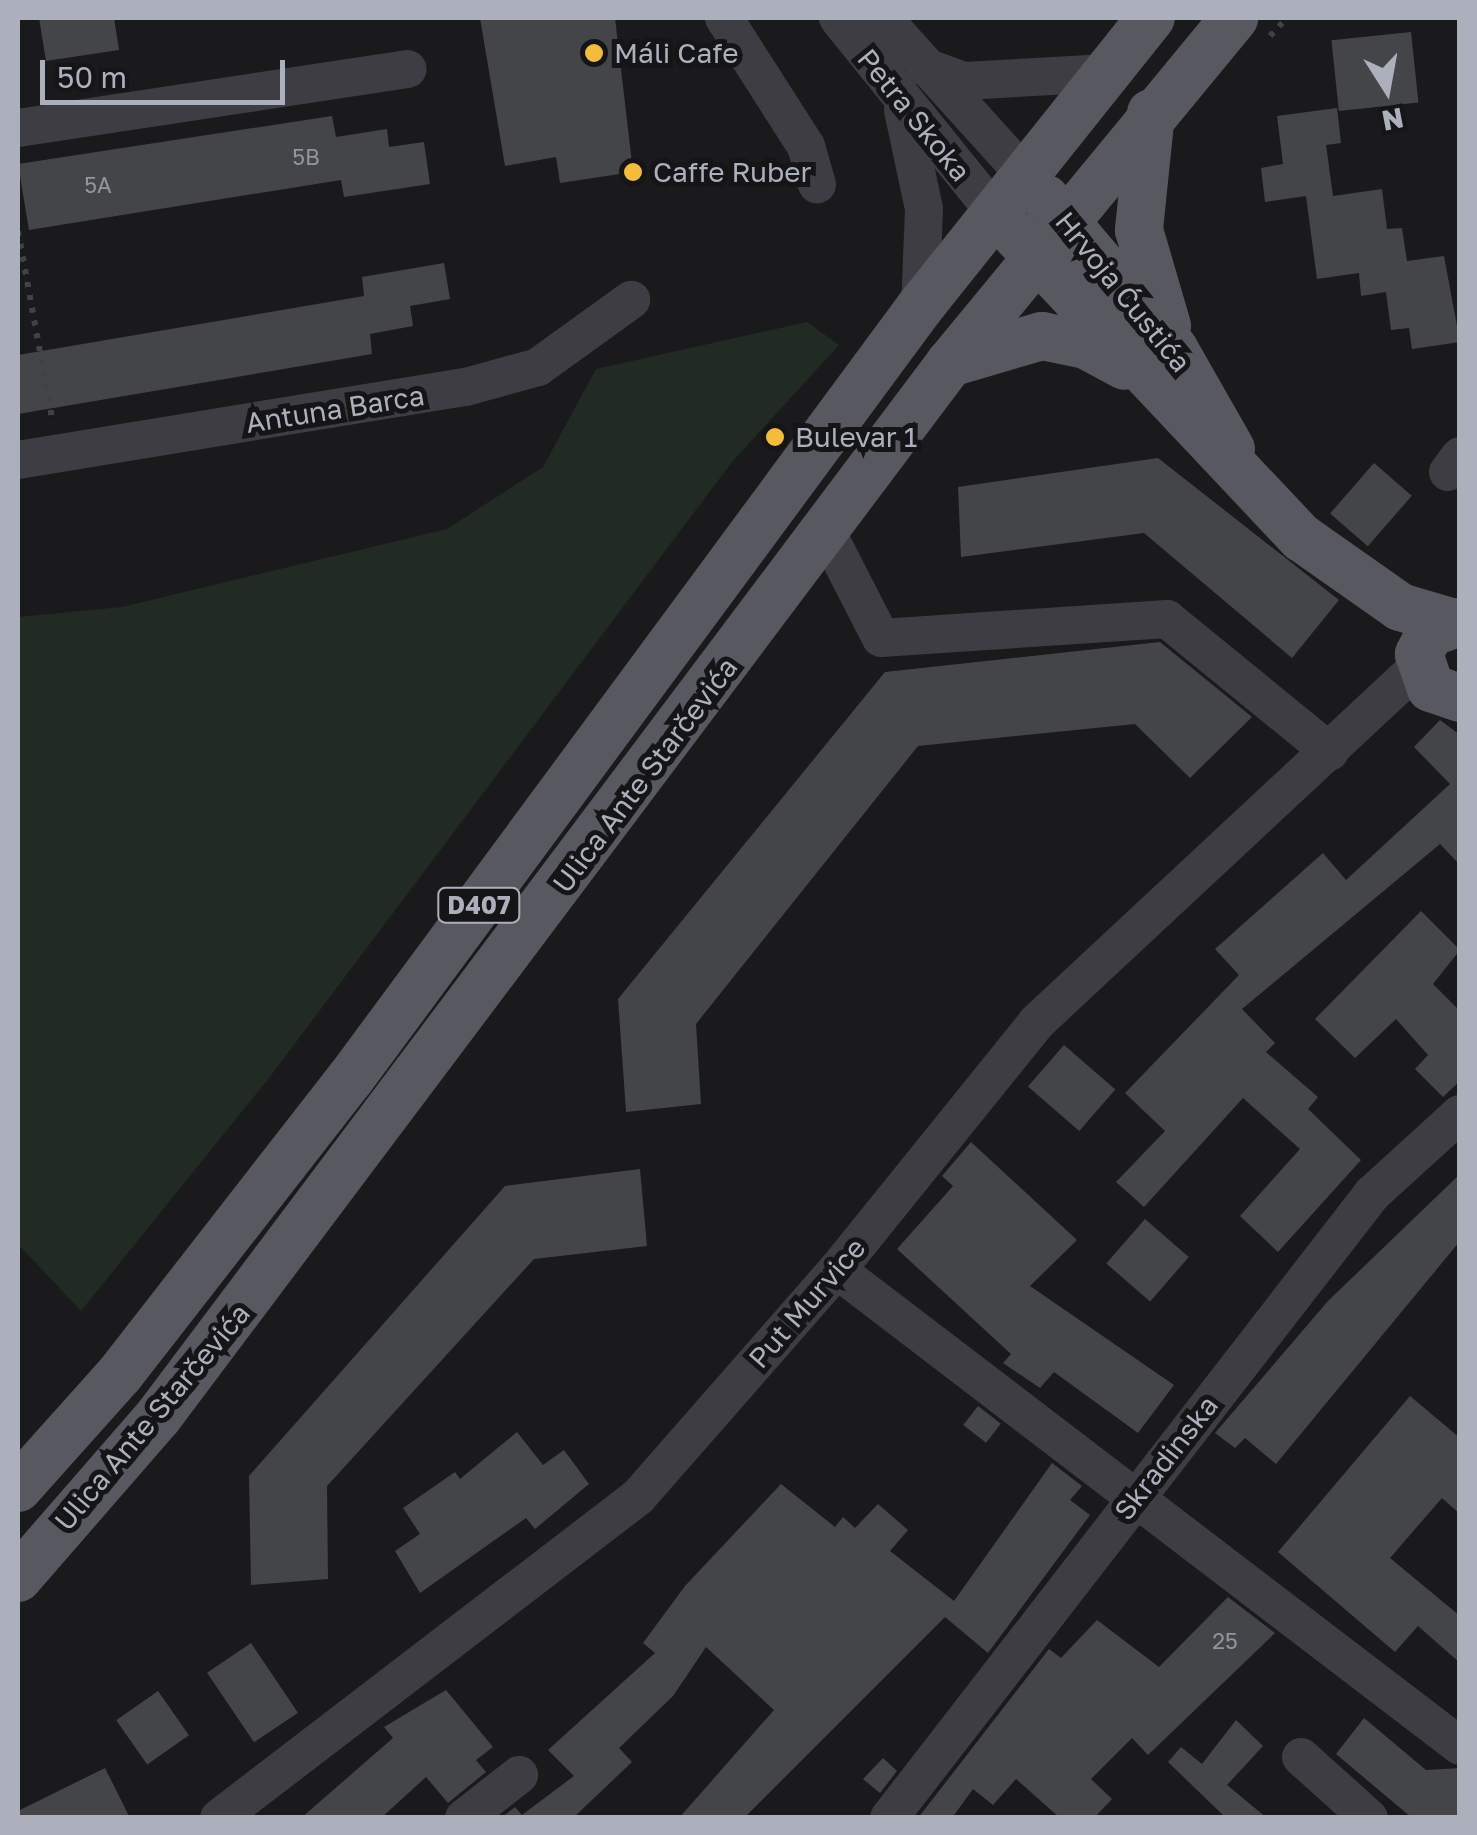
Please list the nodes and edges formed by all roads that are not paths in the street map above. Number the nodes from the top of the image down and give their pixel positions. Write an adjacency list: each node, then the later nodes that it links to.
1 (724, 18): 13 (street)
2 (838, 18): 9 (street, Petra Skoka)
3 (882, 18): 6 (street, Petra Skoka)
4 (1150, 18): 8 (main road, Ulica Ante Starčevića / D407)
5 (1234, 18): 10 (main road, Ulica Ante Starčevića / D407)
6 (918, 64): 8 (street); 12 (street, Petra Skoka)
7 (408, 70): 11 (street)
8 (1107, 72): 12 (main road, Ulica Ante Starčevića / D407)
9 (902, 108): 14 (street, Petra Skoka); 18 (street)
10 (1151, 113): 15 (main road, Ulica Ante Starčevića / D407); 19 (main road)
11 (18, 128)
12 (1022, 172): 14 (main road, Ulica Ante Starčevića / D407); 15 (main road, Hrvoja Ćustića)
13 (816, 184)
14 (993, 210): 16 (main road, Hrvoja Ćustića); 18 (main road, Ulica Ante Starčevića / D407)
15 (1066, 220): 16 (main road, Ulica Ante Starčevića / D407); 19 (main road, Hrvoja Ćustića)
16 (1036, 256): 19 (main road, Hrvoja Ćustića); 20 (main road, Ulica Ante Starčevića / D407)
17 (631, 300): 21 (street, Antuna Barca)
18 (920, 307): 29 (main road, Ulica Ante Starčevića / D407)
19 (1157, 362): 20 (main road); 23 (main road, Hrvoja Ćustića)
20 (950, 363): 22 (main road, Ulica Ante Starčevića / D407)
21 (18, 460)
22 (826, 532): 26 (street); 31 (main road, Ulica Ante Starčevića / D407)
23 (1351, 578): 24 (main road, Hrvoja Ćustića); 25 (main road, Hrvoja Ćustića)
24 (1455, 622): 25 (main road)
25 (1439, 686): 26 (street, Put Murvice)
26 (1338, 744): 28 (street, Put Murvice)
27 (1460, 1114): 30 (street, Skradinska)
28 (838, 1270): 30 (street); 35 (street, Put Murvice)
29 (18, 1488)
30 (1139, 1492): 32 (street); 37 (street, Skradinska)
31 (18, 1578)
32 (1460, 1746)
33 (1300, 1757): 38 (street)
34 (520, 1775): 36 (street)
35 (220, 1818)
36 (464, 1818)
37 (889, 1818)
38 (1369, 1818)

